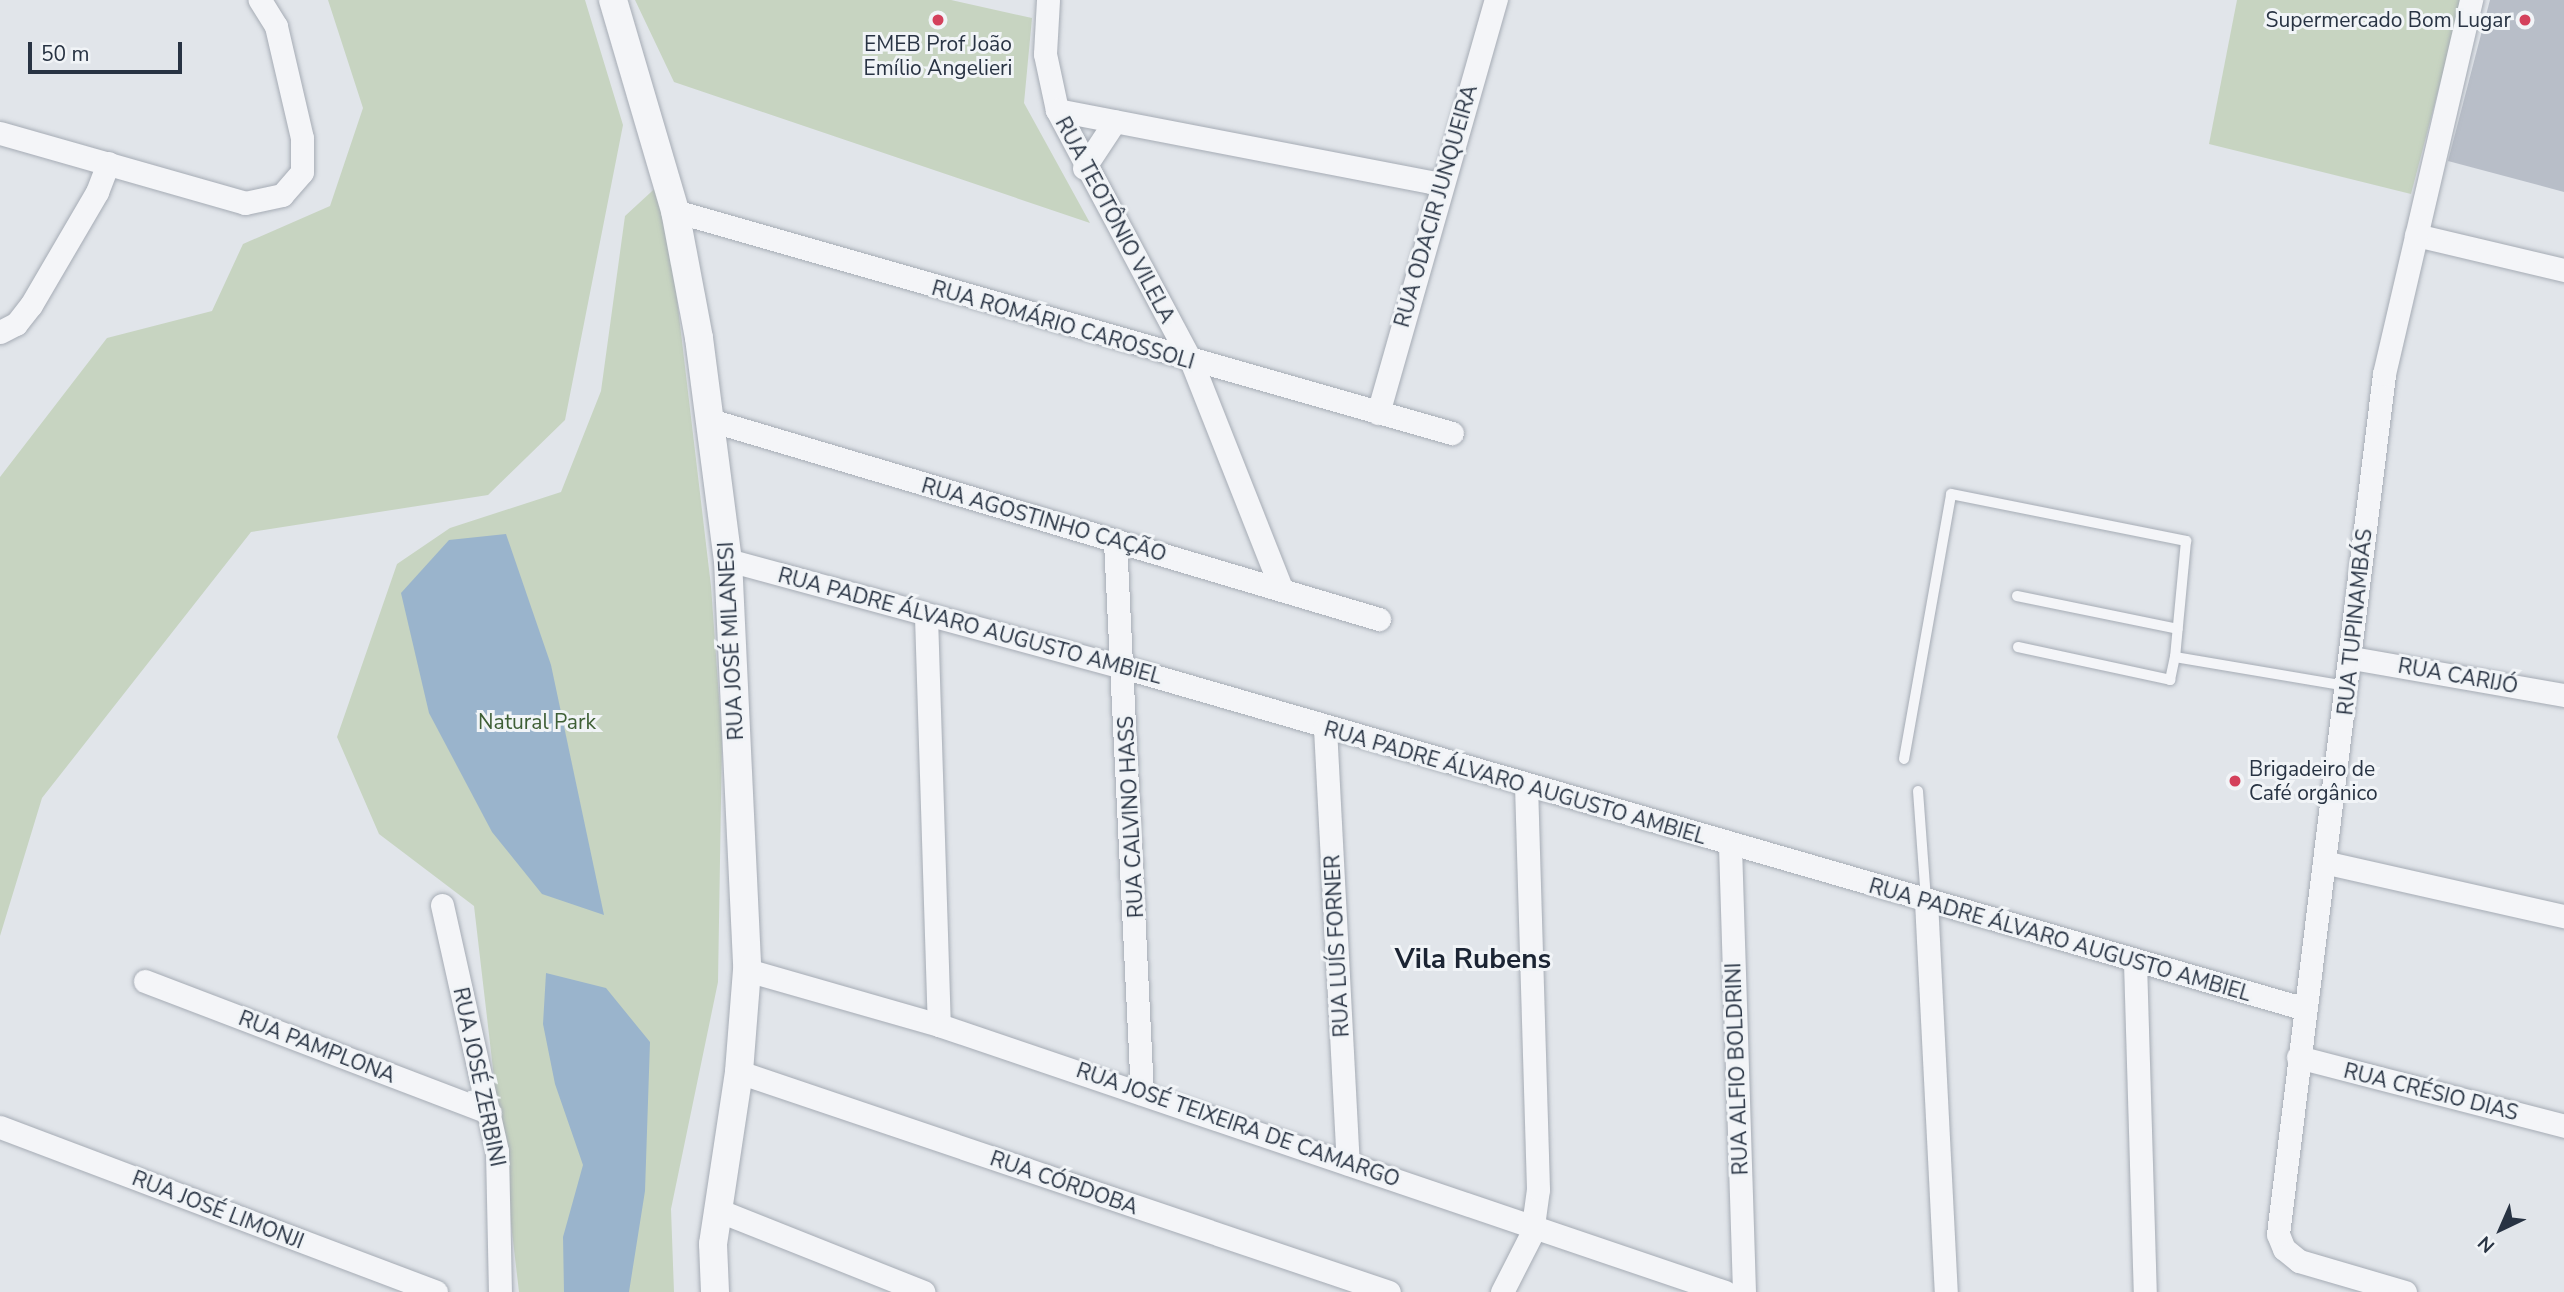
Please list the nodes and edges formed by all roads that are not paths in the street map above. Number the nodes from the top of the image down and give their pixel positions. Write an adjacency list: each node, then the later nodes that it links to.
1 (260, 0): 9 (street)
2 (613, 0): 12 (street, RUA JOSÉ MILANESI)
3 (1048, 0): 6 (street, RUA TEOTÔNIO VILELA)
4 (1496, 0): 11 (street, RUA ODACIR JUNQUEIRA)
5 (2471, 0): 13 (street, RUA TUPINAMBÁS)
6 (1057, 110): 7 (street); 10 (street, RUA TEOTÔNIO VILELA)
7 (1115, 121): 10 (street); 11 (street)
8 (0, 133): 9 (street)
9 (108, 163): 15 (street)
10 (1084, 168): 16 (street, RUA TEOTÔNIO VILELA)
11 (1441, 184): 17 (street, RUA ODACIR JUNQUEIRA)
12 (675, 211): 16 (street, RUA ROMÁRIO CAROSSOLI); 18 (street, RUA JOSÉ MILANESI)
13 (2416, 235): 14 (street); 29 (street, RUA TUPINAMBÁS)
14 (2564, 270)
15 (0, 332)
16 (1192, 363): 17 (street, RUA ROMÁRIO CAROSSOLI); 22 (street, RUA TEOTÔNIO VILELA)
17 (1378, 413): 19 (street, RUA ROMÁRIO CAROSSOLI)
18 (710, 420): 20 (street, RUA AGOSTINHO CAÇÃO); 21 (street, RUA JOSÉ MILANESI)
19 (1452, 433)
20 (1115, 541): 22 (street, RUA AGOSTINHO CAÇÃO); 30 (street, RUA CALVINO HASS)
21 (729, 560): 24 (street, RUA PADRE ÁLVARO AUGUSTO AMBIEL); 43 (street, RUA JOSÉ MILANESI)
22 (1281, 588): 25 (street, RUA AGOSTINHO CAÇÃO)
23 (2017, 596): 26 (lane)
24 (926, 616): 30 (street, RUA PADRE ÁLVARO AUGUSTO AMBIEL); 46 (street)
25 (1379, 619)
26 (2178, 629): 28 (lane); 34 (lane)
27 (2018, 646): 28 (lane)
28 (2175, 657): 31 (lane)
29 (2351, 657): 31 (street, RUA TUPINAMBÁS); 32 (street, RUA CARIJÓ)
30 (1123, 667): 33 (street, RUA PADRE ÁLVARO AUGUSTO AMBIEL); 49 (street, RUA CALVINO HASS)
31 (2348, 687): 38 (street, RUA TUPINAMBÁS)
32 (2564, 695)
33 (1325, 728): 35 (street, RUA PADRE ÁLVARO AUGUSTO AMBIEL); 53 (street, RUA LUÍS FORNER)
34 (1904, 759)
35 (1526, 786): 37 (street, RUA PADRE ÁLVARO AUGUSTO AMBIEL); 55 (street)
36 (1918, 791): 39 (lane)
37 (1730, 846): 39 (street, RUA PADRE ÁLVARO AUGUSTO AMBIEL); 63 (street, RUA ALFIO BOLDRINI)
38 (2328, 863): 41 (street); 45 (street, RUA TUPINAMBÁS)
39 (1926, 901): 42 (street, RUA PADRE ÁLVARO AUGUSTO AMBIEL); 64 (street)
40 (442, 905): 50 (street, RUA JOSÉ ZERBINI)
41 (2564, 916)
42 (2135, 962): 45 (street, RUA PADRE ÁLVARO AUGUSTO AMBIEL); 65 (street)
43 (747, 970): 46 (street, RUA JOSÉ TEIXEIRA DE CAMARGO); 48 (street, RUA JOSÉ MILANESI)
44 (145, 981): 50 (street, RUA PAMPLONA)
45 (2302, 1008): 47 (street, RUA TUPINAMBÁS)
46 (939, 1025): 49 (street, RUA JOSÉ TEIXEIRA DE CAMARGO)
47 (2298, 1057): 51 (street, RUA CRÉSIO DIAS); 66 (street, RUA TUPINAMBÁS)
48 (739, 1072): 54 (street, RUA JOSÉ MILANESI); 60 (street, RUA CÓRDOBA)
49 (1142, 1093): 53 (street, RUA JOSÉ TEIXEIRA DE CAMARGO)
50 (490, 1113): 57 (street, RUA JOSÉ ZERBINI)
51 (2564, 1126)
52 (0, 1127): 56 (street, RUA JOSÉ LIMONJI)
53 (1348, 1163): 55 (street, RUA JOSÉ TEIXEIRA DE CAMARGO)
54 (720, 1211): 58 (street, RUA JOSÉ MILANESI); 59 (street)
55 (1535, 1224): 61 (street); 62 (street, RUA JOSÉ TEIXEIRA DE CAMARGO)
56 (436, 1292)
57 (500, 1292)
58 (715, 1292)
59 (923, 1292)
60 (1390, 1292)
61 (1502, 1292)
62 (1725, 1292)
63 (1744, 1292)
64 (1946, 1292)
65 (2145, 1292)
66 (2405, 1292)

